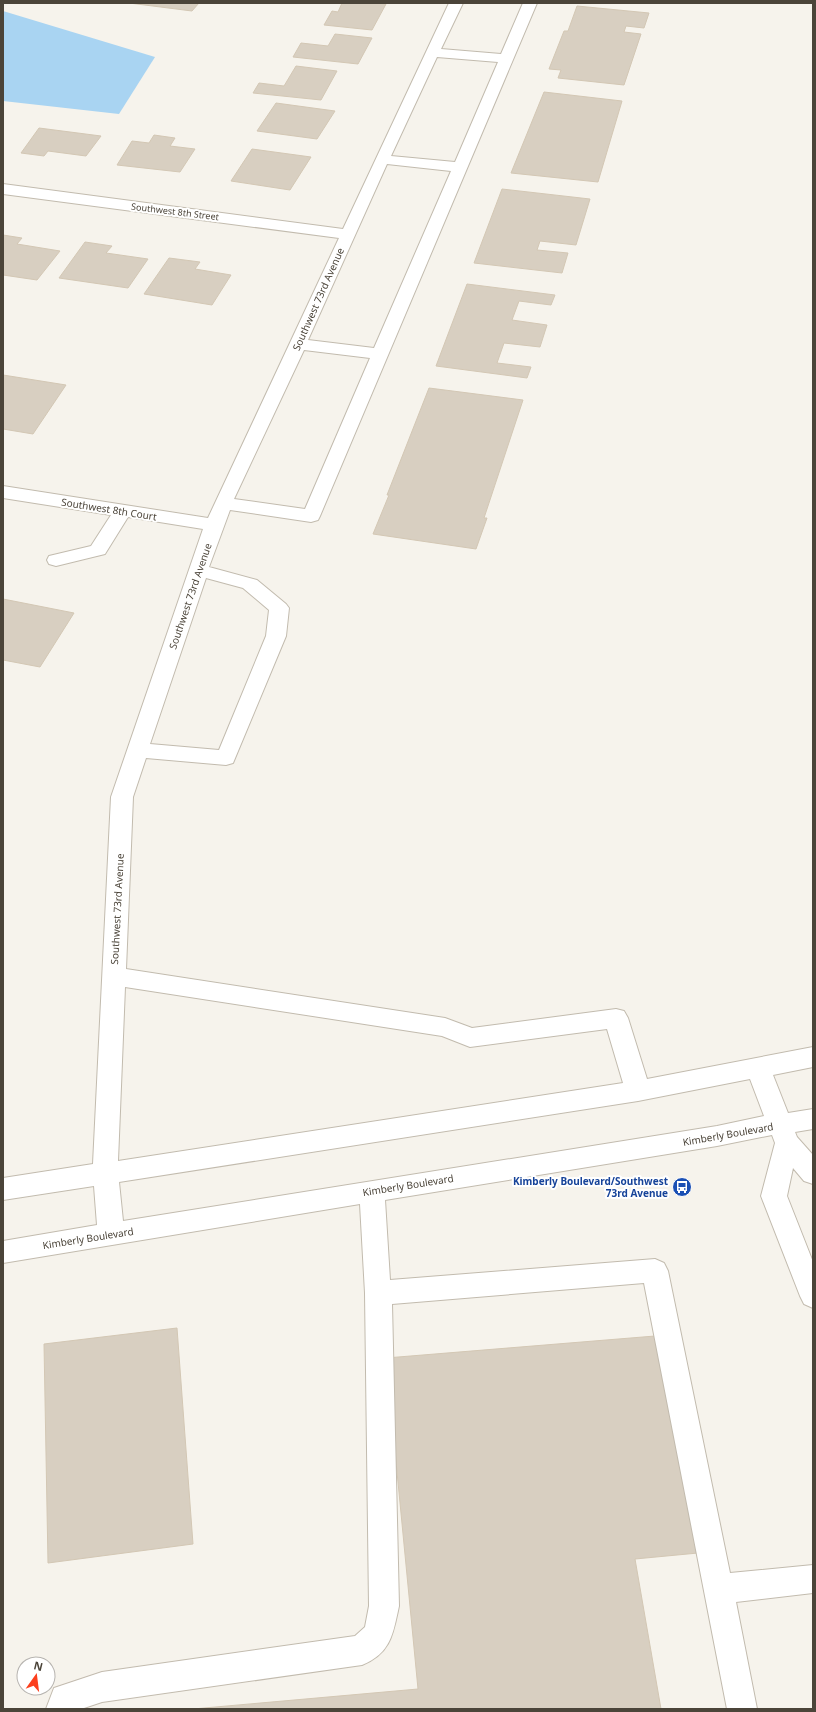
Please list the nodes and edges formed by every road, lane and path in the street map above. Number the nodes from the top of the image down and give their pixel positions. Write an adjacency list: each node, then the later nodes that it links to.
1 (456, 3): 3 (street, Southwest 73rd Avenue)
2 (530, 3): 4 (street)
3 (433, 52): 4 (street); 5 (street, Southwest 73rd Avenue)
4 (506, 59): 6 (street)
5 (382, 159): 6 (street); 8 (street, Southwest 73rd Avenue)
6 (459, 168): 10 (street)
7 (3, 189): 8 (street, Southwest 8th Street)
8 (347, 234): 9 (street, Southwest 73rd Avenue)
9 (298, 344): 10 (street); 12 (street, Southwest 73rd Avenue)
10 (380, 354): 12 (street)
11 (3, 492): 13 (street, Southwest 8th Court)
12 (223, 503): 14 (street, Southwest 73rd Avenue)
13 (123, 511): 14 (street, Southwest 8th Court); 15 (street)
14 (214, 525): 16 (street, Southwest 73rd Avenue)
15 (56, 560)
16 (199, 570): 17 (street, Southwest 73rd Avenue); 17 (street)
17 (138, 750): 18 (street, Southwest 73rd Avenue)
18 (114, 976): 21 (street); 24 (street, Southwest 73rd Avenue)
19 (813, 1057): 20 (street)
20 (758, 1068): 21 (street); 23 (street)
21 (638, 1091): 24 (street)
22 (813, 1119): 23 (street, Kimberly Boulevard)
23 (784, 1133): 25 (street); 27 (street, Kimberly Boulevard); 31 (street)
24 (106, 1173): 26 (street); 28 (street, Southwest 73rd Avenue)
25 (813, 1173)
26 (3, 1189)
27 (372, 1191): 28 (street, Kimberly Boulevard); 30 (street)
28 (112, 1234): 29 (street, Kimberly Boulevard)
29 (3, 1252)
30 (378, 1293): 33 (street); 34 (street)
31 (813, 1296)
32 (813, 1579): 33 (street)
33 (718, 1589): 35 (street)
34 (62, 1709)
35 (742, 1709)

